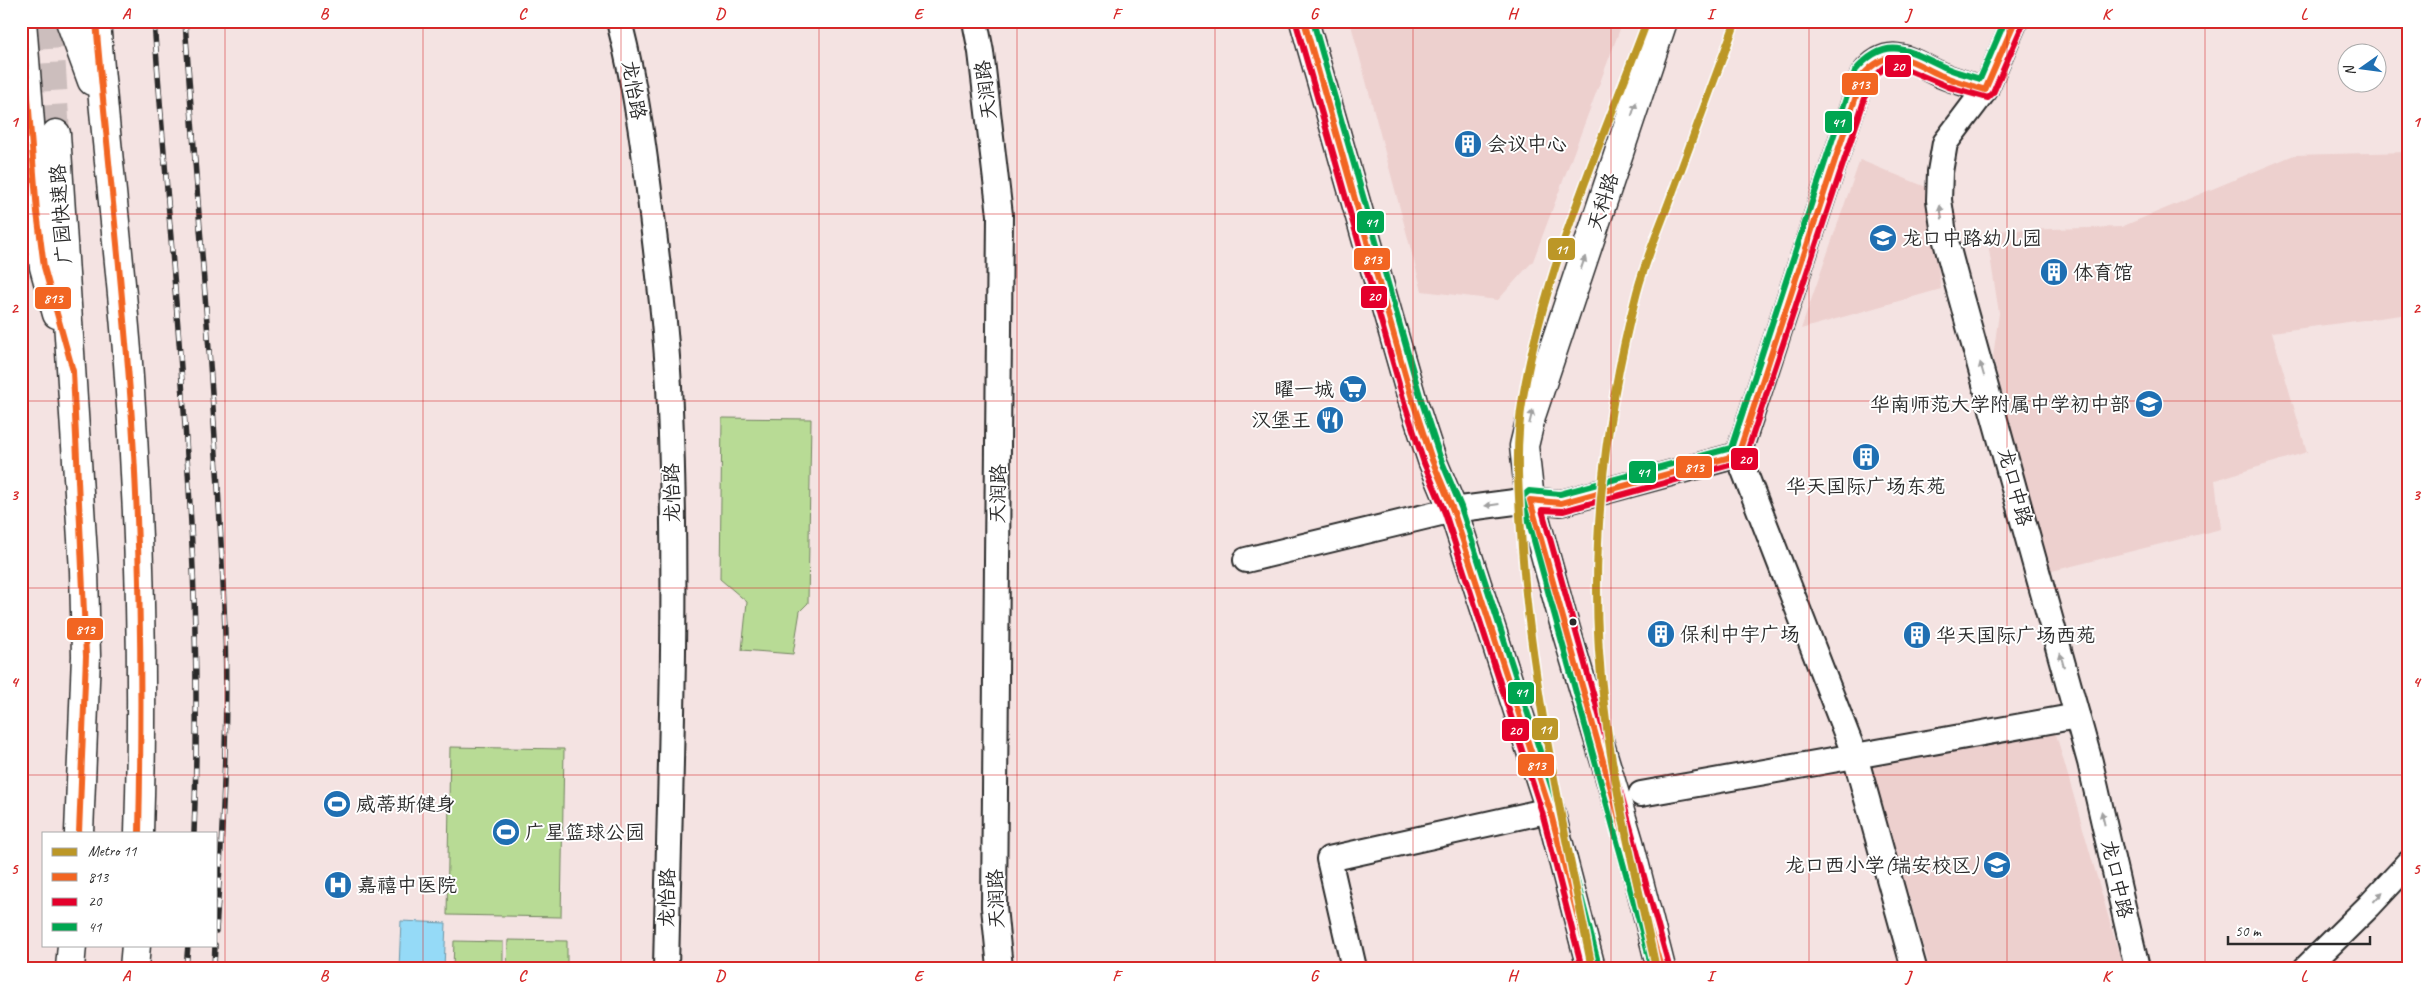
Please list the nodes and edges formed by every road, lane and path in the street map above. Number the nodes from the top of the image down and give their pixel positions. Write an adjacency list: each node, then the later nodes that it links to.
1 (22, 21): 12 (main road)
2 (70, 21): 10 (main road)
3 (96, 21): 10 (main road)
4 (619, 21): 28 (street, 龙怡路)
5 (975, 21): 29 (street, 天润路)
6 (1304, 21): 15 (main road)
7 (1663, 21): 14 (main road, 天科路, one-way to 7)
8 (2014, 21): 9 (street, 龙口中路)
9 (1985, 90): 13 (street); 17 (street, 龙口中路, one-way to 9)
10 (103, 110): 22 (main road)
11 (56, 134): 12 (main road, 广园快速路)
12 (73, 372): 21 (main road, 广园快速路)
13 (1738, 455): 14 (street); 18 (street)
14 (1530, 500): 15 (street, one-way to 15); 32 (main road, 天科路)
15 (1453, 510): 16 (street); 20 (main road)
16 (1246, 560)
17 (2077, 716): 18 (street); 34 (street, 龙口中路, one-way to 17)
18 (1855, 756): 19 (street); 33 (street)
19 (1641, 794)
20 (1550, 810): 30 (street); 31 (main road)
21 (79, 832)
22 (140, 832)
23 (2409, 864): 35 (street, one-way to 23)
24 (72, 946): 26 (main road)
25 (136, 946): 27 (main road)
26 (70, 968)
27 (134, 968)
28 (666, 968)
29 (1000, 968)
30 (1354, 968)
31 (1591, 968)
32 (1662, 968)
33 (1914, 968)
34 (2136, 968)
35 (2306, 968)

